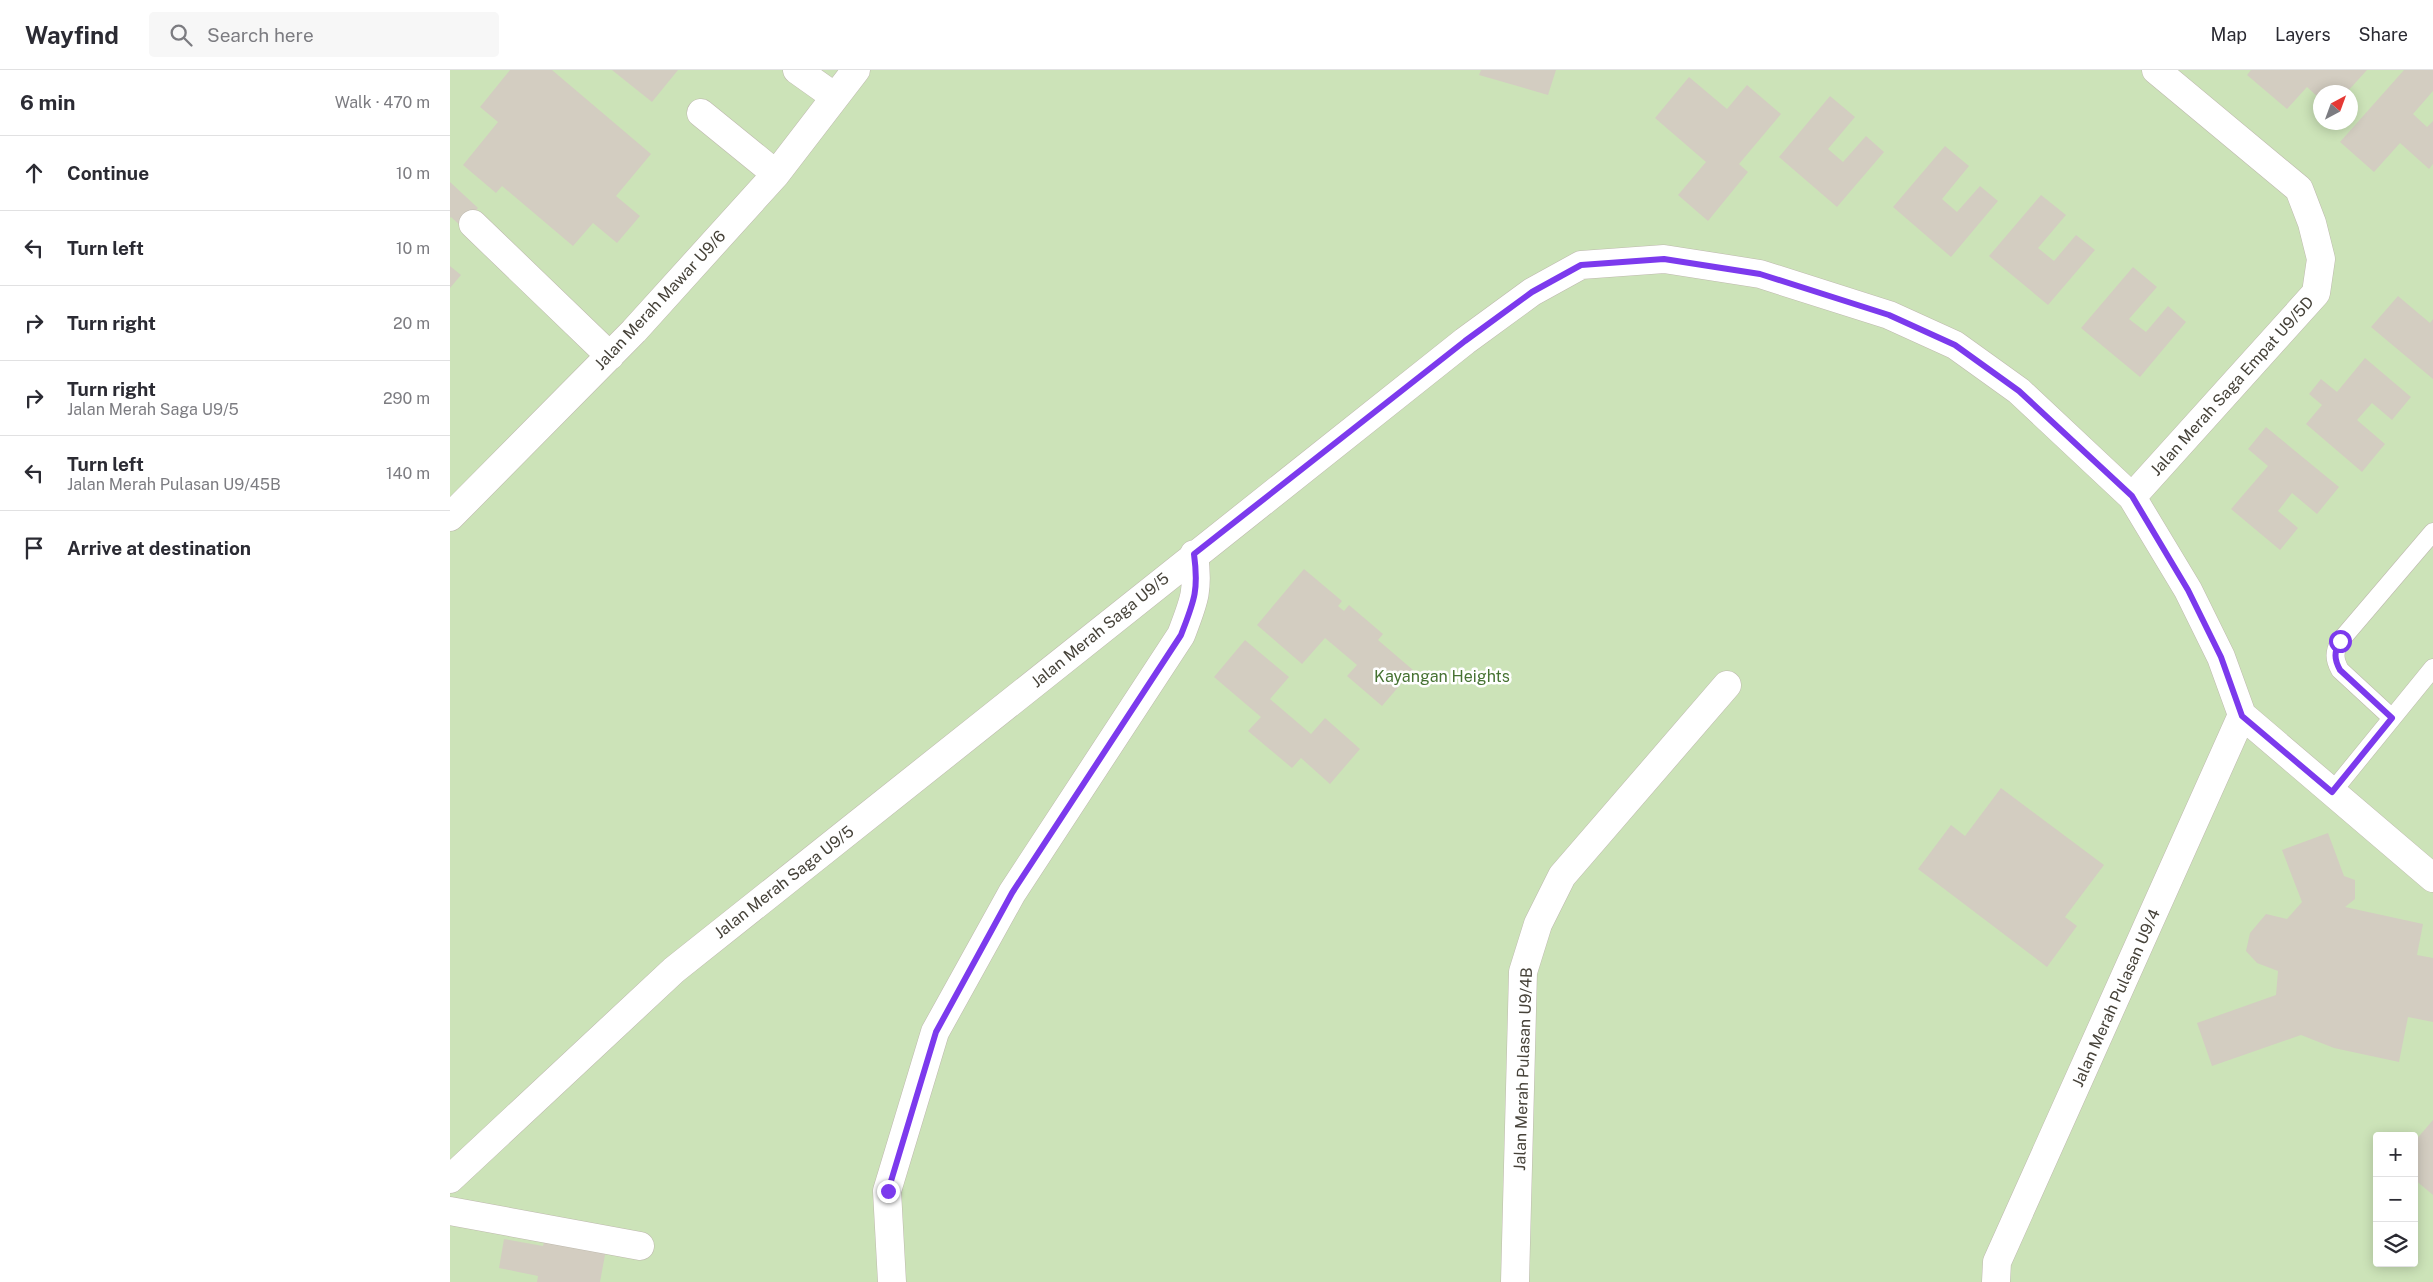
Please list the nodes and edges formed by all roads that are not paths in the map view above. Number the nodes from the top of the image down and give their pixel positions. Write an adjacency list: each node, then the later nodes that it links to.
1 (797, 70): 4 (street)
2 (856, 70): 4 (street, Jalan Merah Mawar U9/6)
3 (2156, 70): 9 (street, Jalan Merah Saga Empat U9/5D)
4 (835, 97): 6 (street, Jalan Merah Mawar U9/6)
5 (701, 113): 6 (street)
6 (776, 174): 8 (street, Jalan Merah Mawar U9/6)
7 (473, 224): 8 (street)
8 (610, 356): 10 (street, Jalan Merah Mawar U9/6)
9 (2132, 496): 12 (street, Jalan Merah Saga U9/5); 15 (street, Jalan Merah Saga U9/5)
10 (450, 517)
11 (2433, 532): 16 (lane)
12 (1194, 554): 19 (street, Jalan Merah Saga U9/5); 22 (street)
13 (2433, 668): 16 (lane)
14 (1727, 685): 23 (street, Jalan Merah Pulasan U9/4B)
15 (2242, 716): 17 (street); 24 (street, Jalan Merah Pulasan U9/4)
16 (2392, 718): 17 (lane)
17 (2332, 792): 18 (street)
18 (2433, 878)
19 (450, 1179)
20 (450, 1211): 21 (street)
21 (640, 1246)
22 (892, 1282)
23 (1515, 1282)
24 (1996, 1282)

